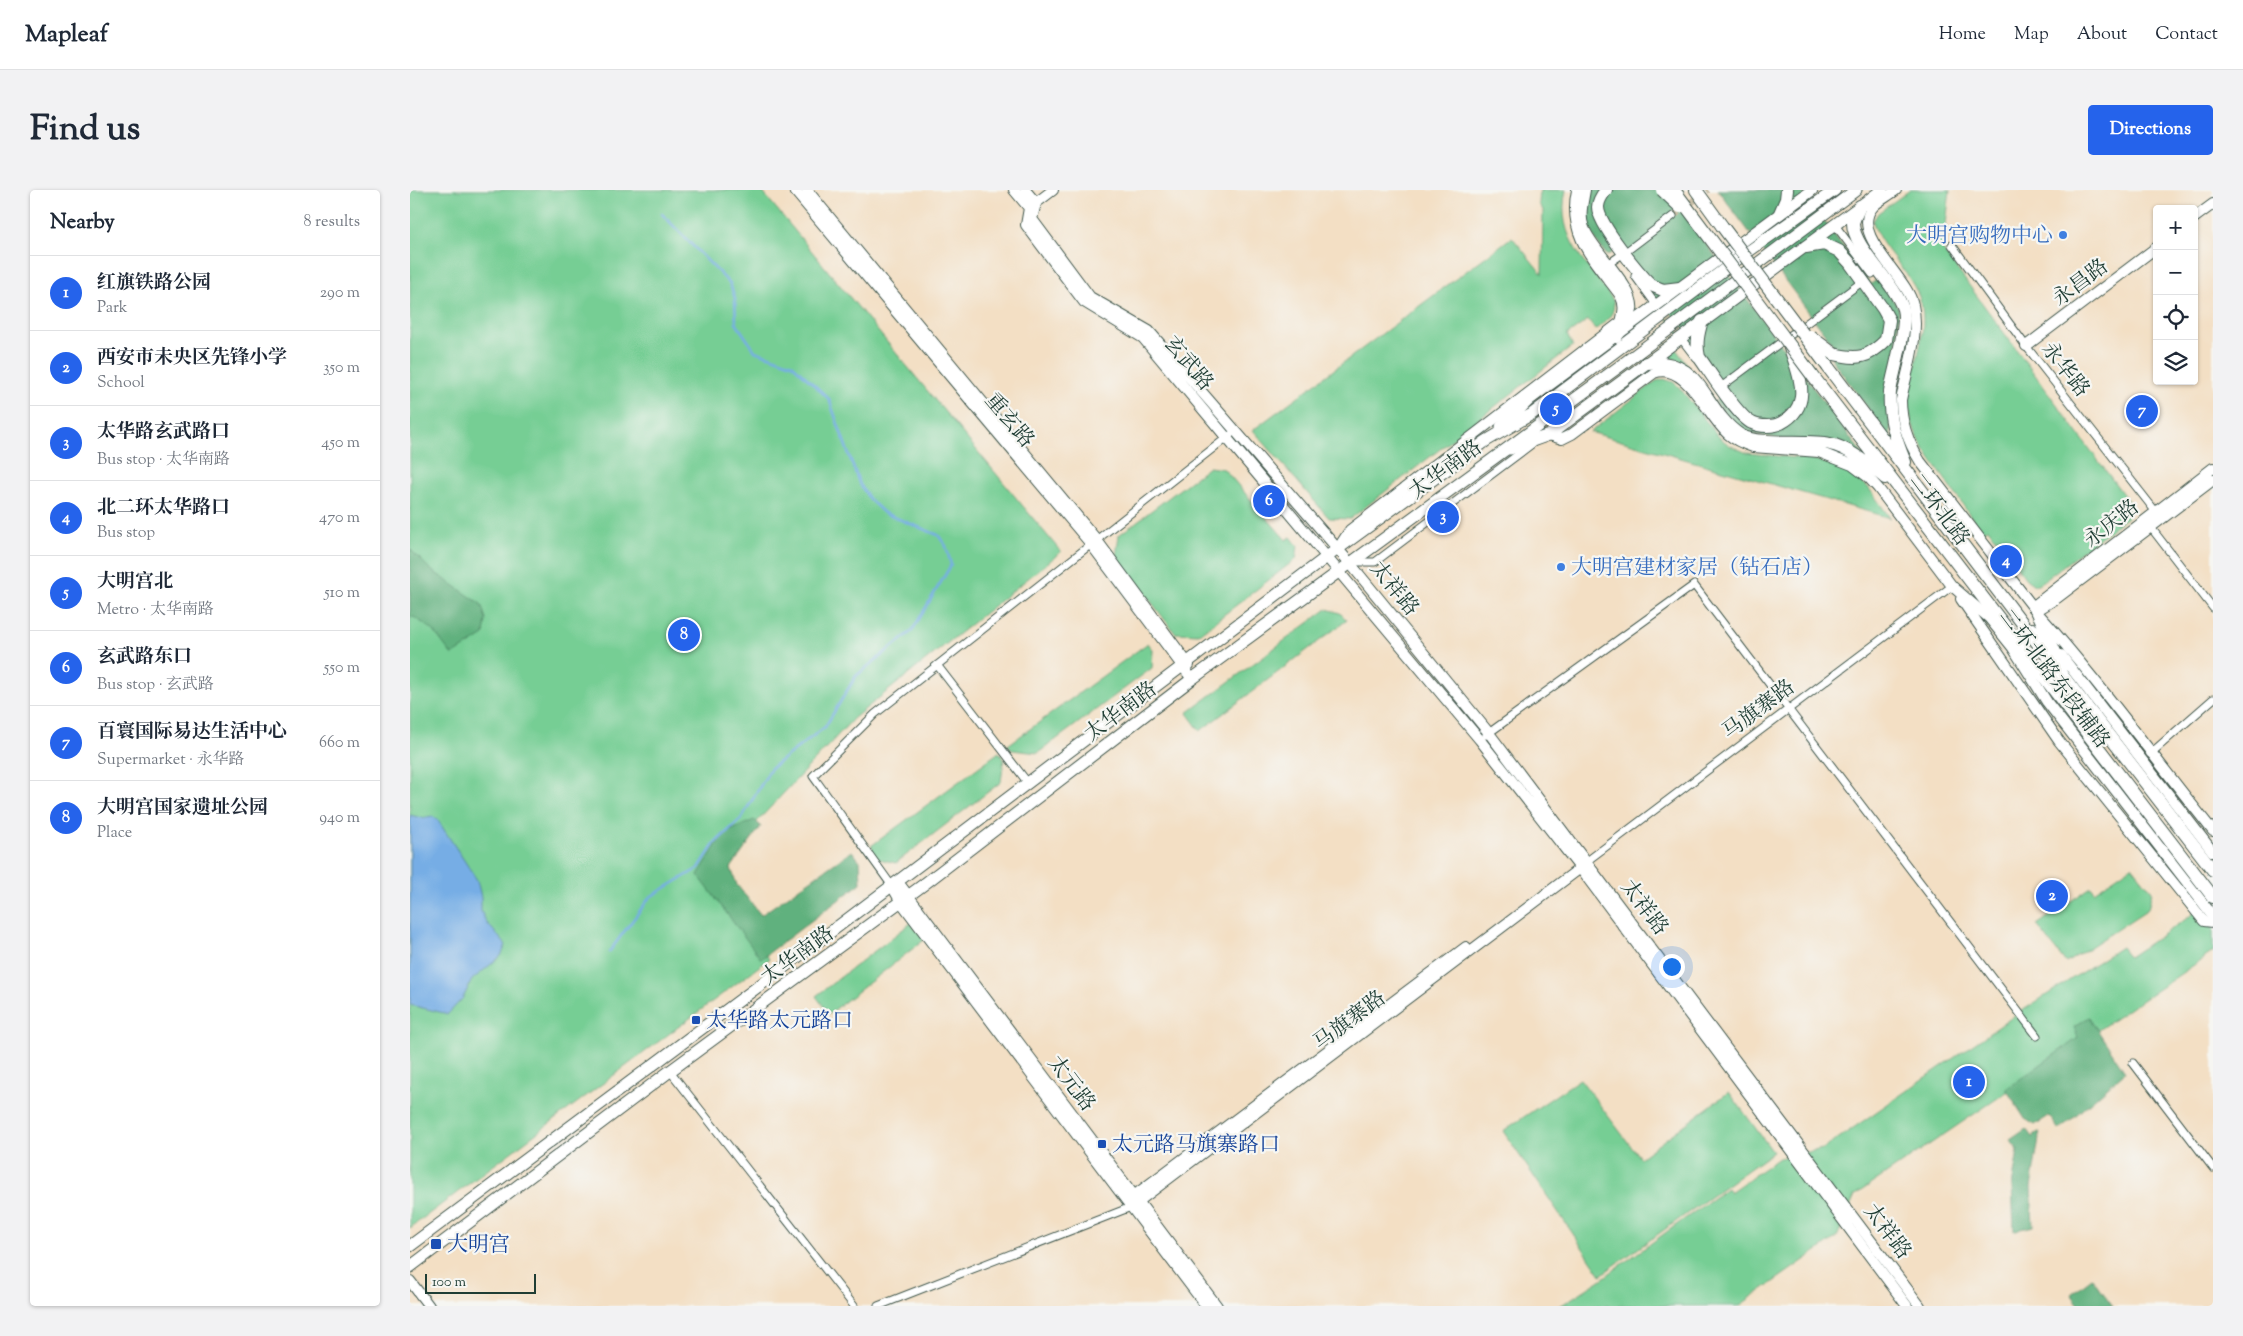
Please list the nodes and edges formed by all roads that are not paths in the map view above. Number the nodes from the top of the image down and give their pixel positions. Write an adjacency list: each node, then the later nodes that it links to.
1 (794, 190): 57 (street, 重玄路)
2 (807, 190): 57 (street, 重玄路)
3 (1014, 190): 20 (street)
4 (1026, 190): 20 (street)
5 (1053, 190): 20 (street)
6 (1577, 190): 58 (street)
7 (1584, 190): 39 (highway)
8 (1606, 190): 35 (highway)
9 (1662, 190): 27 (highway, bridge)
10 (1674, 190): 27 (highway, 二环北路, bridge)
11 (1696, 190): 25 (highway, 二环北路)
12 (1703, 190): 25 (highway)
13 (1787, 190): 22 (highway)
14 (1812, 190): 22 (main road)
15 (1834, 190): 49 (main road, 太华南路)
16 (1856, 190): 50 (main road, 太华南路)
17 (1882, 190): 21 (main road)
18 (1896, 190): 63 (street, 二环北路东段辅路)
19 (2213, 204): 23 (street)
20 (1032, 206): 46 (street, 玄武路); 47 (street, 玄武路)
21 (1860, 206): 29 (main road); 52 (highway)
22 (1780, 213): 35 (main road)
23 (2198, 215)
24 (1673, 216): 30 (street)
25 (1722, 226): 38 (highway, 二环北路, bridge)
26 (1838, 229): 33 (street)
27 (1709, 236): 43 (highway, 二环北路, bridge)
28 (1952, 245): 41 (street, 永华路)
29 (1806, 247): 37 (main road); 38 (highway, bridge)
30 (1628, 250)
31 (2153, 250): 41 (street, 永昌路)
32 (1611, 262): 36 (street)
33 (1871, 275)
34 (1859, 284): 44 (street)
35 (1680, 288): 39 (main road)
36 (1654, 302)
37 (1702, 322): 42 (main road); 43 (highway)
38 (1795, 325): 52 (highway, 二环北路, bridge)
39 (1616, 336): 49 (main road)
40 (1683, 341): 44 (street)
41 (2026, 346): 55 (street, 永华路)
42 (1646, 363): 48 (main road); 54 (highway)
43 (1806, 378): 54 (highway, 二环北路)
44 (1721, 387): 45 (street)
45 (1712, 394)
46 (1235, 430): 47 (street); 58 (street, 玄武路)
47 (1227, 437): 57 (street); 58 (street, 玄武路)
48 (1545, 437): 50 (main road); 59 (street); 61 (street, 二环北路东段辅路)
49 (1486, 441): 58 (main road, 太华南路)
50 (1497, 454): 59 (main road, 太华南路)
51 (2213, 468): 55 (street, 永庆路)
52 (1911, 476): 65 (highway, 二环北路)
53 (2213, 480): 56 (street, 永庆路)
54 (1903, 493): 66 (highway, 二环北路)
55 (2156, 512): 56 (street, 永庆路)
56 (2148, 524): 62 (street); 63 (street, 永庆路)
57 (1093, 541): 70 (street, 重玄路); 71 (street)
58 (1332, 553): 59 (street, 玄武路); 60 (street, 玄武路); 70 (main road, 太华南路)
59 (1349, 562): 60 (main road, 太华南路); 79 (street, 太祥路)
60 (1337, 571): 73 (main road, 太华南路); 80 (street, 太祥路)
61 (1952, 586): 64 (street, 二环北路东段辅路); 69 (street); 78 (street, 马旗寨路)
62 (2213, 608)
63 (2034, 609): 67 (street, 二环北路东段辅路); 81 (street)
64 (1989, 618): 66 (highway); 68 (street, 二环北路东段辅路)
65 (2018, 618): 67 (highway); 75 (highway, 二环北路)
66 (2006, 629): 68 (highway); 88 (highway, 二环北路)
67 (2051, 643): 75 (highway); 84 (street, 二环北路东段辅路)
68 (2013, 648): 72 (street); 74 (street, 二环北路东段辅路)
69 (1995, 650): 72 (street); 76 (street)
70 (1184, 664): 73 (street, 重玄路); 82 (main road, 太华南路)
71 (937, 665): 82 (street); 87 (street)
72 (2017, 667): 74 (street); 76 (street)
73 (1195, 677): 89 (main road, 太华南路)
74 (2033, 680): 90 (street, 二环北路东段辅路)
75 (2073, 689): 86 (highway, 二环北路)
76 (2023, 691): 91 (street)
77 (2213, 699): 81 (street)
78 (1788, 710): 79 (street); 85 (street, 马旗寨路); 92 (street)
79 (1490, 733): 80 (street); 85 (street, 太祥路)
80 (1480, 740): 85 (street, 太祥路)
81 (2150, 754): 83 (street)
82 (1028, 783): 87 (main road, 太华南路)
83 (2213, 831)
84 (2213, 852)
85 (1581, 865): 96 (street, 马旗寨路); 105 (street, 太祥路); 106 (street, 太祥路)
86 (2213, 870)
87 (895, 884): 89 (street, 太元路); 97 (main road, 太华南路)
88 (2213, 897)
89 (905, 899): 94 (main road, 太华南路); 96 (street, 太元路)
90 (2213, 916)
91 (2213, 922)
92 (2038, 1036)
93 (2133, 1063): 95 (street)
94 (670, 1071): 98 (main road, 太华南路); 101 (street)
95 (2213, 1168)
96 (1132, 1201): 102 (street); 103 (street, 太元路); 104 (street, 太元路)
97 (410, 1246)
98 (410, 1267)
99 (410, 1281): 100 (street)
100 (429, 1306)
101 (854, 1306)
102 (878, 1306)
103 (1206, 1306)
104 (1217, 1306)
105 (1907, 1306)
106 (1920, 1306)

